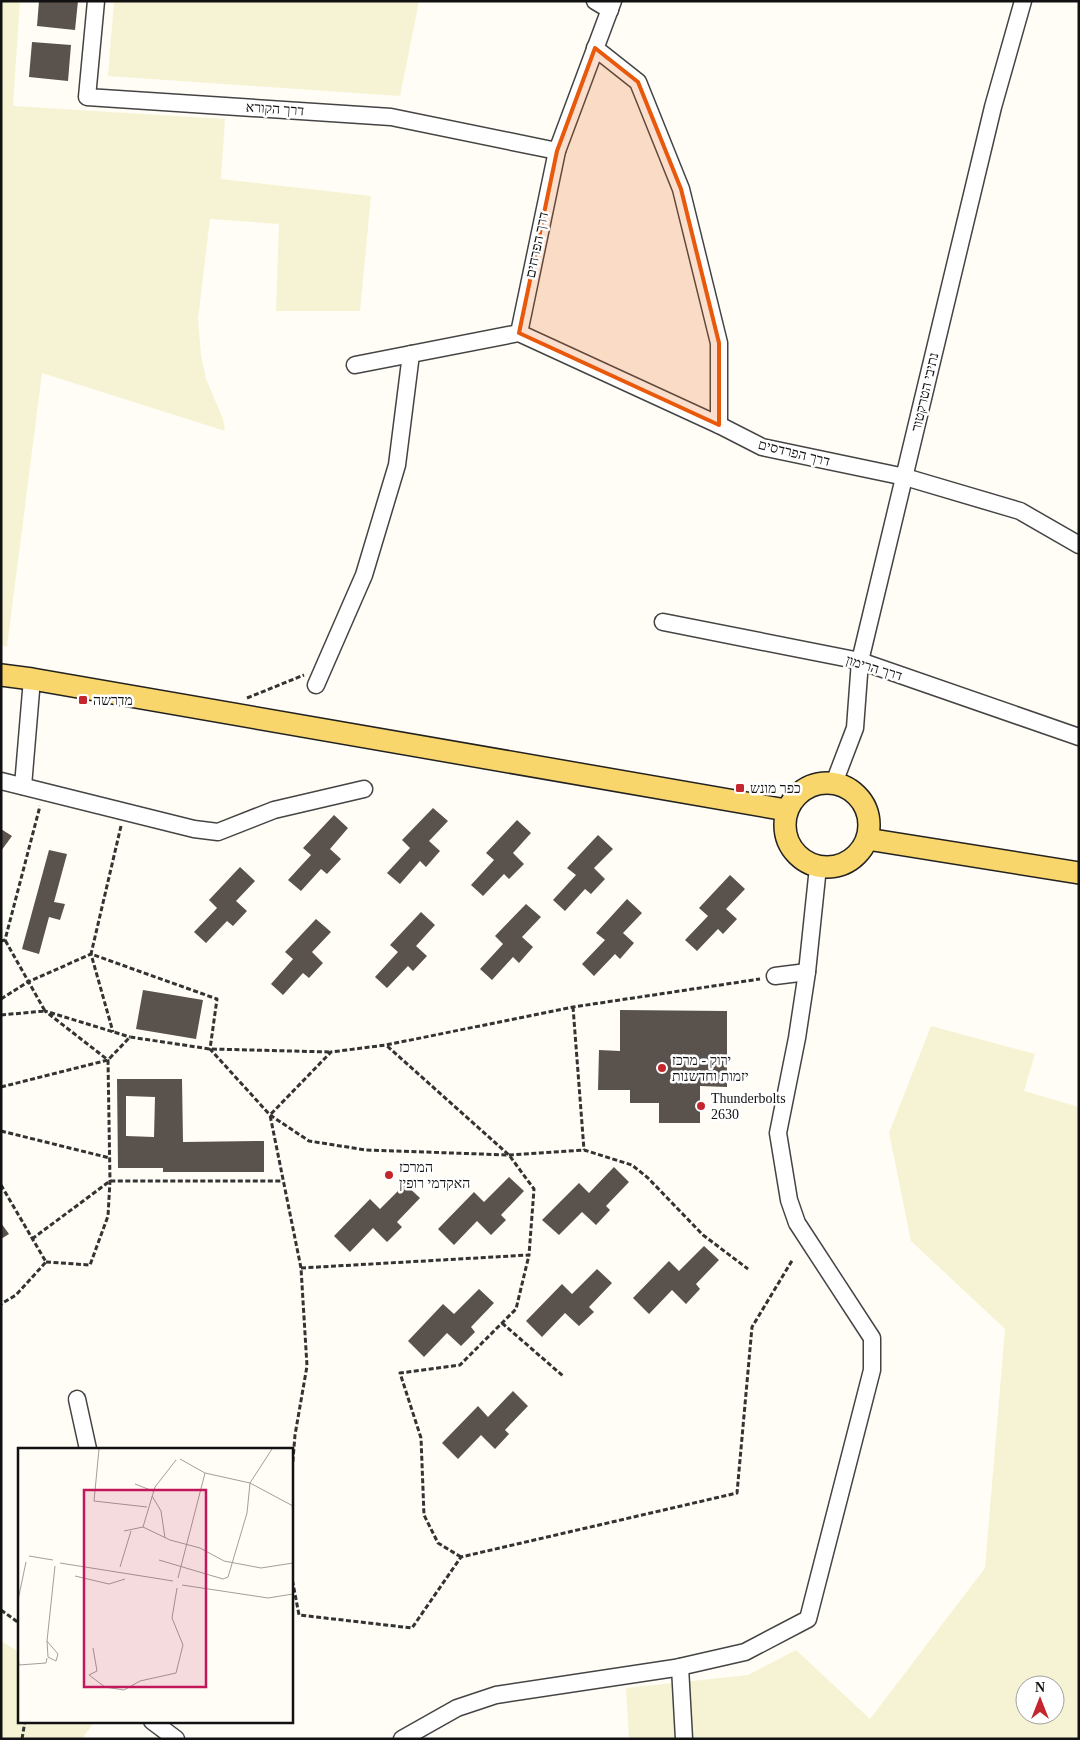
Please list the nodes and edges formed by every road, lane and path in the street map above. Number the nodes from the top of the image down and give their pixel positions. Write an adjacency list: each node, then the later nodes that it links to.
1 (96, 1): 6 (street, דרך הקורא)
2 (595, 1): 4 (street)
3 (1023, 1): 11 (street, נתיבי הטרקטור)
4 (612, 5): 5 (street, דרך הפרחים)
5 (595, 48): 6 (street, דרך הפרחים); 10 (street)
6 (557, 151): 7 (street, דרך הפרחים)
7 (519, 333): 8 (street); 10 (street, דרך הפרדסים)
8 (411, 354): 9 (street); 17 (street)
9 (355, 365)
10 (718, 425): 11 (street, דרך הפרדסים)
11 (905, 477): 12 (street, דרך הפרדסים); 14 (street, נתיבי הטרקטור)
12 (1079, 545)
13 (663, 622): 14 (street, דרך הרימון)
14 (860, 661): 18 (street, דרך הרימון); 20 (street, נתיבי הטרקטור)
15 (1, 675): 16 (main road)
16 (32, 679): 21 (street); 24 (main road)
17 (316, 685)
18 (1079, 737)
19 (1, 781): 21 (street)
20 (834, 783): 24 (main road); 26 (main road)
21 (23, 786): 23 (street)
22 (364, 789): 25 (street)
23 (44, 791): 25 (street); 29 (path)
24 (786, 810): 27 (main road)
25 (124, 812): 30 (path)
26 (867, 838): 27 (main road); 28 (main road)
27 (818, 867): 31 (street)
28 (1079, 872)
29 (3, 941): 33 (path)
30 (91, 954): 33 (path); 38 (path); 41 (path)
31 (807, 972): 32 (street); 69 (street)
32 (775, 976): 35 (path)
33 (28, 982): 34 (path); 36 (path)
34 (1, 999)
35 (573, 1007): 40 (path); 47 (path)
36 (45, 1011): 37 (path); 38 (path); 43 (path)
37 (1, 1015)
38 (113, 1032): 39 (path)
39 (130, 1037): 41 (path); 43 (path)
40 (386, 1045): 42 (path); 48 (path)
41 (210, 1049): 42 (path); 45 (path)
42 (331, 1052): 45 (path)
43 (108, 1060): 44 (path); 49 (path)
44 (1, 1087)
45 (270, 1115): 48 (path); 51 (path)
46 (1, 1131): 49 (path)
47 (584, 1150): 48 (path); 58 (path)
48 (509, 1155): 54 (path)
49 (110, 1158): 50 (path)
50 (110, 1181): 51 (path); 53 (path); 56 (path)
51 (282, 1181): 57 (path)
52 (1, 1185): 53 (path)
53 (32, 1239): 56 (path)
54 (529, 1255): 57 (path); 60 (path)
55 (793, 1259): 65 (path)
56 (46, 1262): 59 (path)
57 (301, 1268): 64 (path)
58 (748, 1269)
59 (1, 1304)
60 (502, 1323): 61 (path); 65 (path)
61 (563, 1376)
62 (77, 1398): 63 (street)
63 (88, 1448)
64 (292, 1472)
65 (461, 1557): 66 (path)
66 (292, 1579)
67 (1, 1610): 68 (path)
68 (18, 1622)
69 (680, 1667): 74 (street); 75 (street)
70 (25, 1722): 72 (path)
71 (153, 1722): 73 (street)
72 (22, 1739)
73 (176, 1739)
74 (402, 1739)
75 (684, 1739)

